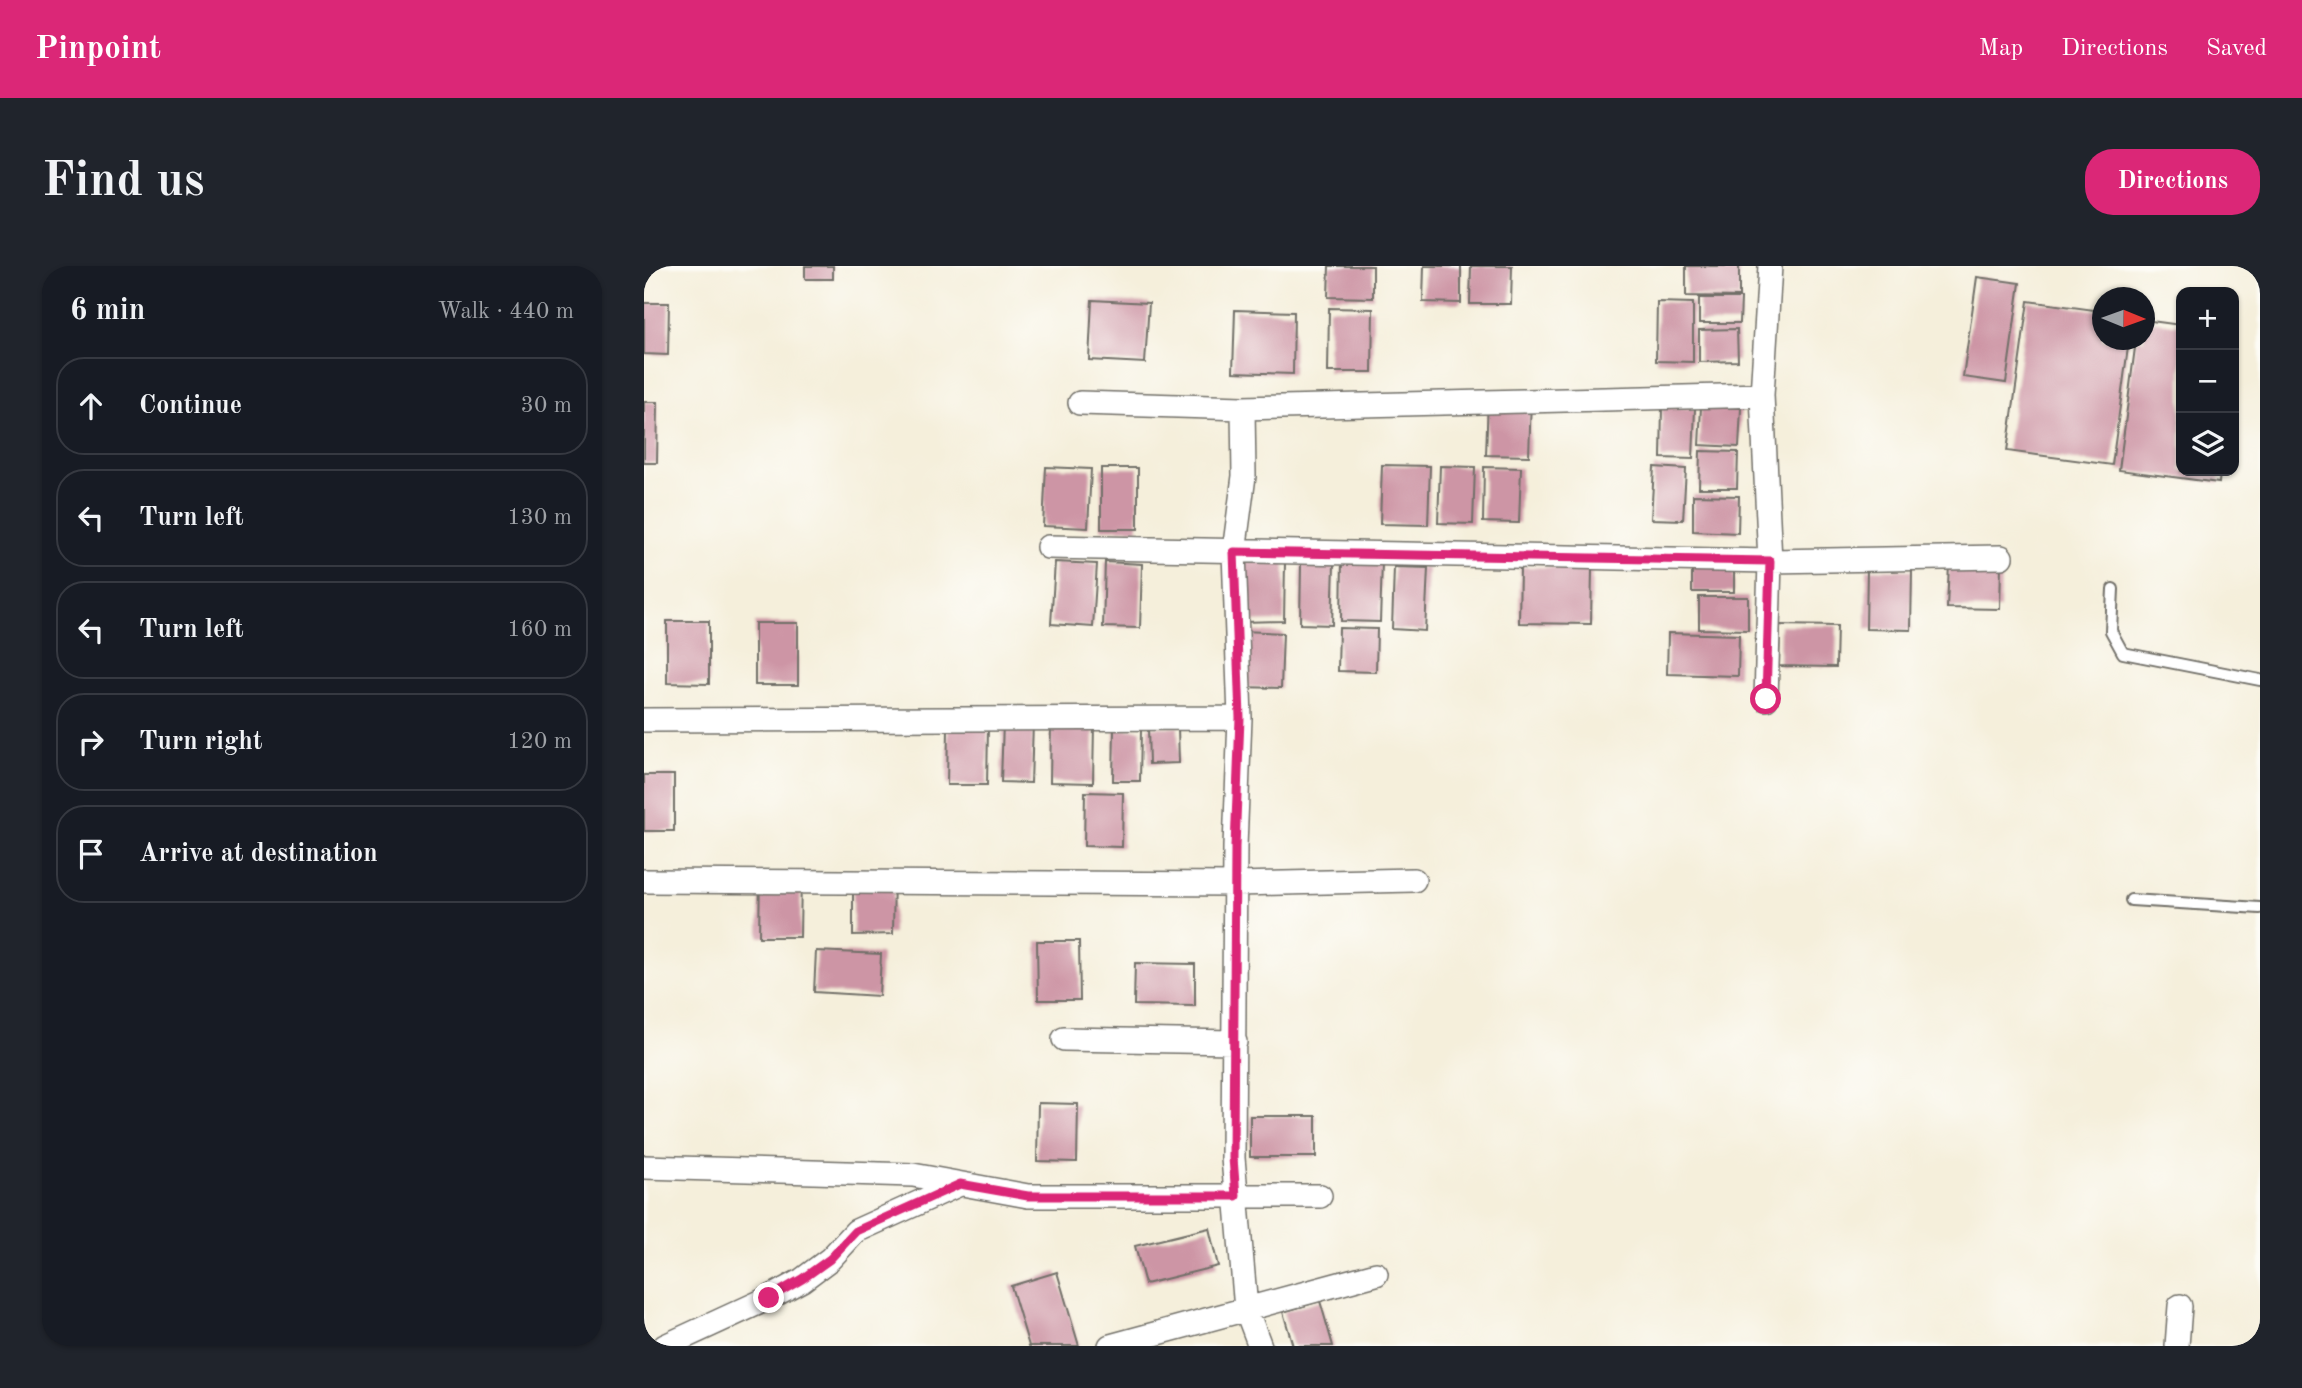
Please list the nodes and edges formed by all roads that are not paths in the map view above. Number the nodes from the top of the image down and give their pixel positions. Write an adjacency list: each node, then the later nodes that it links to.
1 (1770, 266): 2 (street)
2 (1762, 395): 4 (street); 8 (street)
3 (1080, 403): 4 (street)
4 (1243, 408): 6 (street)
5 (1048, 547): 6 (street)
6 (1234, 552): 8 (street); 12 (street)
7 (2001, 556): 8 (street)
8 (1770, 561): 11 (street)
9 (2113, 589): 10 (lane)
10 (2260, 680)
11 (1766, 699)
12 (1240, 718): 13 (street); 16 (street)
13 (644, 720)
14 (1414, 880): 16 (street)
15 (644, 881): 16 (street)
16 (1236, 884): 20 (street)
17 (2131, 900): 18 (lane)
18 (2260, 908)
19 (1064, 1040): 20 (street)
20 (1235, 1042): 23 (street)
21 (644, 1167): 22 (street)
22 (960, 1184): 23 (street); 28 (street)
23 (1236, 1196): 24 (street); 27 (street)
24 (1320, 1196)
25 (1376, 1274): 27 (street)
26 (2180, 1306): 31 (street)
27 (1246, 1309): 29 (street); 30 (street)
28 (665, 1346)
29 (1110, 1346)
30 (1260, 1346)
31 (2177, 1346)

